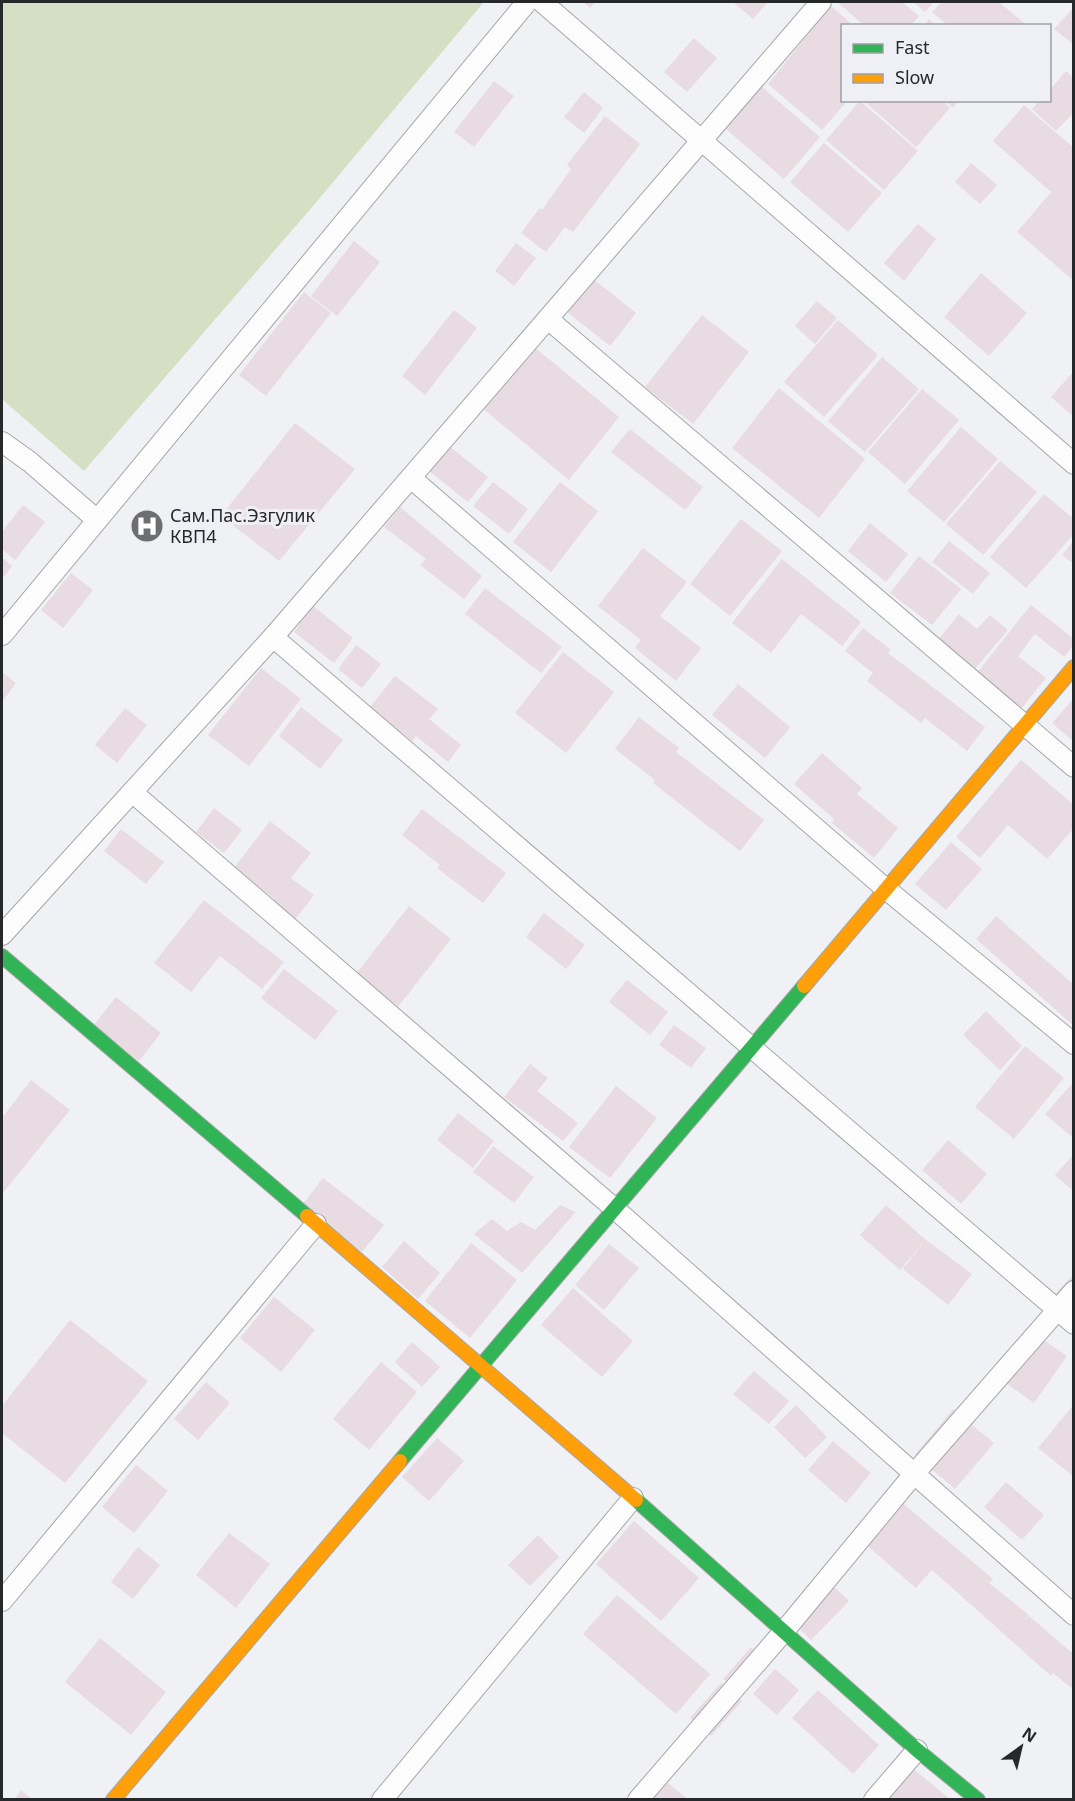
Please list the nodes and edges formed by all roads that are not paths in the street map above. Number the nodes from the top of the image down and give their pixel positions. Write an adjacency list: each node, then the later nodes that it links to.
1 (527, 2): 9 (street)
2 (542, 2): 4 (street)
3 (821, 2): 4 (street)
4 (702, 141): 5 (street); 7 (street)
5 (548, 319): 8 (street); 13 (street)
6 (2, 442): 9 (street)
7 (1074, 464)
8 (411, 478): 11 (street); 16 (street)
9 (97, 520): 10 (street)
10 (2, 635)
11 (273, 637): 15 (street); 20 (street)
12 (1074, 668): 13 (street)
13 (1024, 726): 14 (street); 16 (street)
14 (1074, 767)
15 (132, 792): 17 (street); 21 (street)
16 (886, 889): 19 (street); 20 (street)
17 (2, 935)
18 (2, 956): 22 (street)
19 (1074, 1044)
20 (750, 1049): 21 (street); 24 (street)
21 (615, 1209): 26 (street); 27 (street)
22 (316, 1224): 26 (street); 29 (street)
23 (1074, 1291): 24 (street)
24 (1058, 1310): 25 (street); 27 (street)
25 (1074, 1324)
26 (482, 1366): 28 (street); 33 (street)
27 (914, 1474): 30 (street); 31 (street)
28 (633, 1498): 31 (street); 34 (street)
29 (2, 1601)
30 (1074, 1615)
31 (785, 1630): 32 (street); 35 (street)
32 (917, 1750): 36 (street); 37 (street)
33 (113, 1800)
34 (382, 1800)
35 (638, 1800)
36 (874, 1800)
37 (978, 1800)

